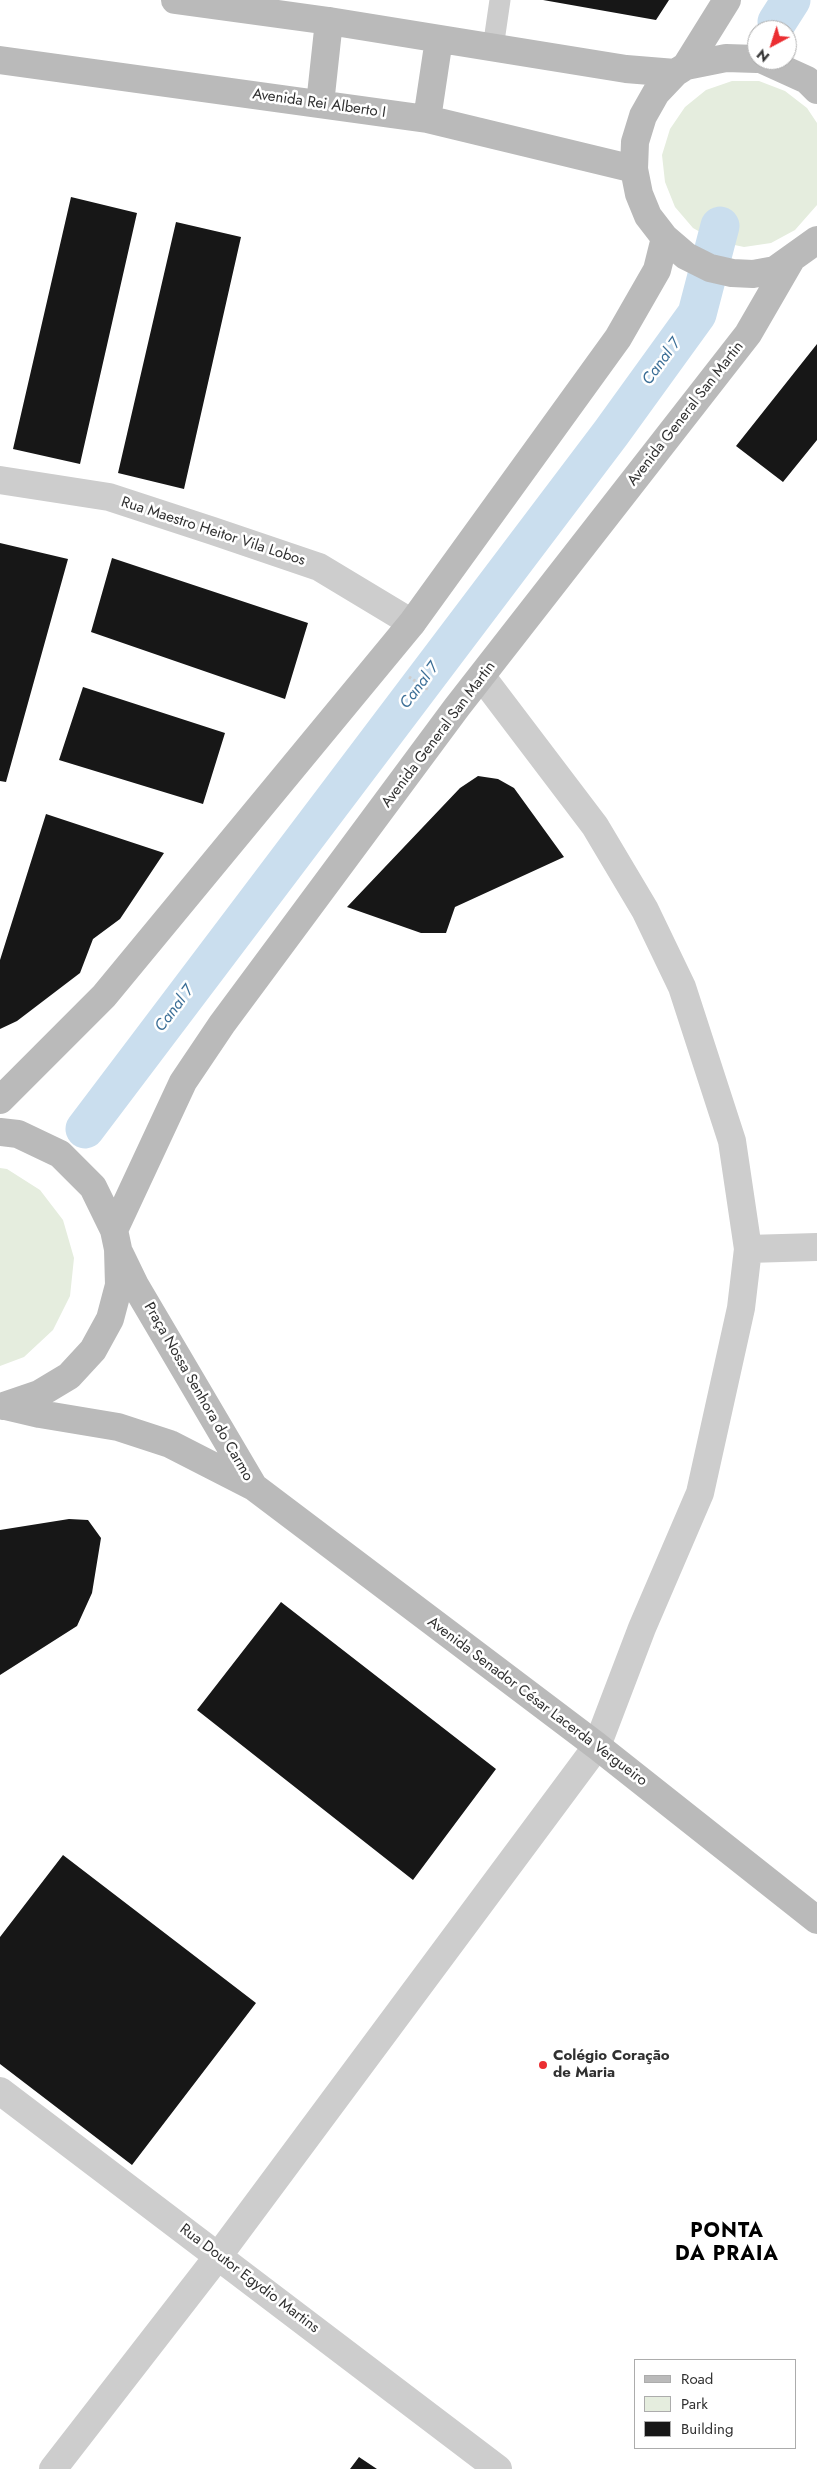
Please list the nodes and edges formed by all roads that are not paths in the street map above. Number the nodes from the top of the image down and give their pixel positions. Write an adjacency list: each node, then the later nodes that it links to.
1 (175, 0): 4 (main road)
2 (500, 0): 6 (lane)
3 (727, 0): 9 (main road)
4 (329, 21): 5 (main road); 12 (main road)
5 (439, 39): 6 (main road); 13 (main road)
6 (493, 48): 9 (main road)
7 (747, 59): 9 (main road)
8 (0, 60): 12 (main road, Avenida Rei Alberto I)
9 (680, 70): 14 (main road)
10 (791, 70): 11 (main road)
11 (814, 78)
12 (320, 104): 13 (main road, Avenida Rei Alberto I)
13 (427, 118): 14 (main road, Avenida Rei Alberto I)
14 (634, 169): 15 (main road)
15 (665, 238): 17 (main road); 19 (main road)
16 (817, 240): 17 (main road)
17 (792, 258): 20 (main road, Avenida General San Martin)
18 (0, 480): 19 (street, Rua Maestro Heitor Vila Lobos)
19 (412, 622): 21 (main road)
20 (482, 677): 23 (main road, Avenida General San Martin); 25 (street)
21 (0, 1100)
22 (0, 1132): 23 (main road, Praça Nossa Senhora do Carmo)
23 (116, 1239): 26 (main road, Praça Nossa Senhora do Carmo); 27 (main road, Praça Nossa Senhora do Carmo)
24 (817, 1247): 25 (street)
25 (748, 1250): 28 (street)
26 (3, 1406): 27 (main road, Praça Nossa Senhora do Carmo)
27 (254, 1487): 28 (main road, Avenida Senador César Lacerda Vergueiro)
28 (597, 1746): 29 (main road, Avenida Senador César Lacerda Vergueiro); 31 (street)
29 (817, 1920)
30 (0, 2090): 31 (street, Rua Doutor Egydio Martins)
31 (219, 2256): 32 (street); 33 (street, Rua Doutor Egydio Martins)
32 (53, 2469)
33 (498, 2469)

